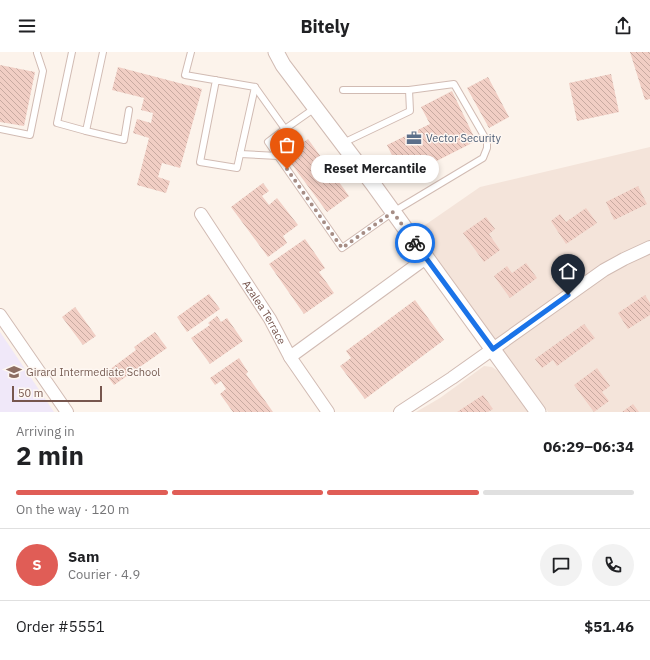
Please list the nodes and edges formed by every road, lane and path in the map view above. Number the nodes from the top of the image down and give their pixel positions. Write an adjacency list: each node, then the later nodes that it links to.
1 (36, 52): 12 (lane)
2 (72, 52): 14 (lane)
3 (103, 52): 14 (lane)
4 (191, 52): 6 (lane)
5 (276, 52): 10 (street)
6 (216, 80): 7 (lane); 16 (lane)
7 (254, 87): 13 (lane); 16 (lane)
8 (343, 90): 9 (lane)
9 (409, 90): 15 (lane); 18 (lane)
10 (315, 108): 13 (lane); 15 (street)
11 (129, 110): 14 (lane)
12 (0, 129)
13 (285, 129): 17 (lane)
14 (86, 131)
15 (342, 143): 18 (street)
16 (240, 154): 17 (lane)
17 (278, 156): 18 (lane)
18 (393, 212): 21 (street)
19 (201, 214): 24 (street, Azalea Terrace)
20 (650, 248): 23 (street)
21 (426, 258): 23 (street); 24 (street)
22 (0, 315): 25 (street)
23 (493, 349): 27 (street); 28 (street)
24 (290, 357): 26 (street, Azalea Terrace)
25 (67, 412)
26 (328, 412)
27 (400, 412)
28 (538, 412)

